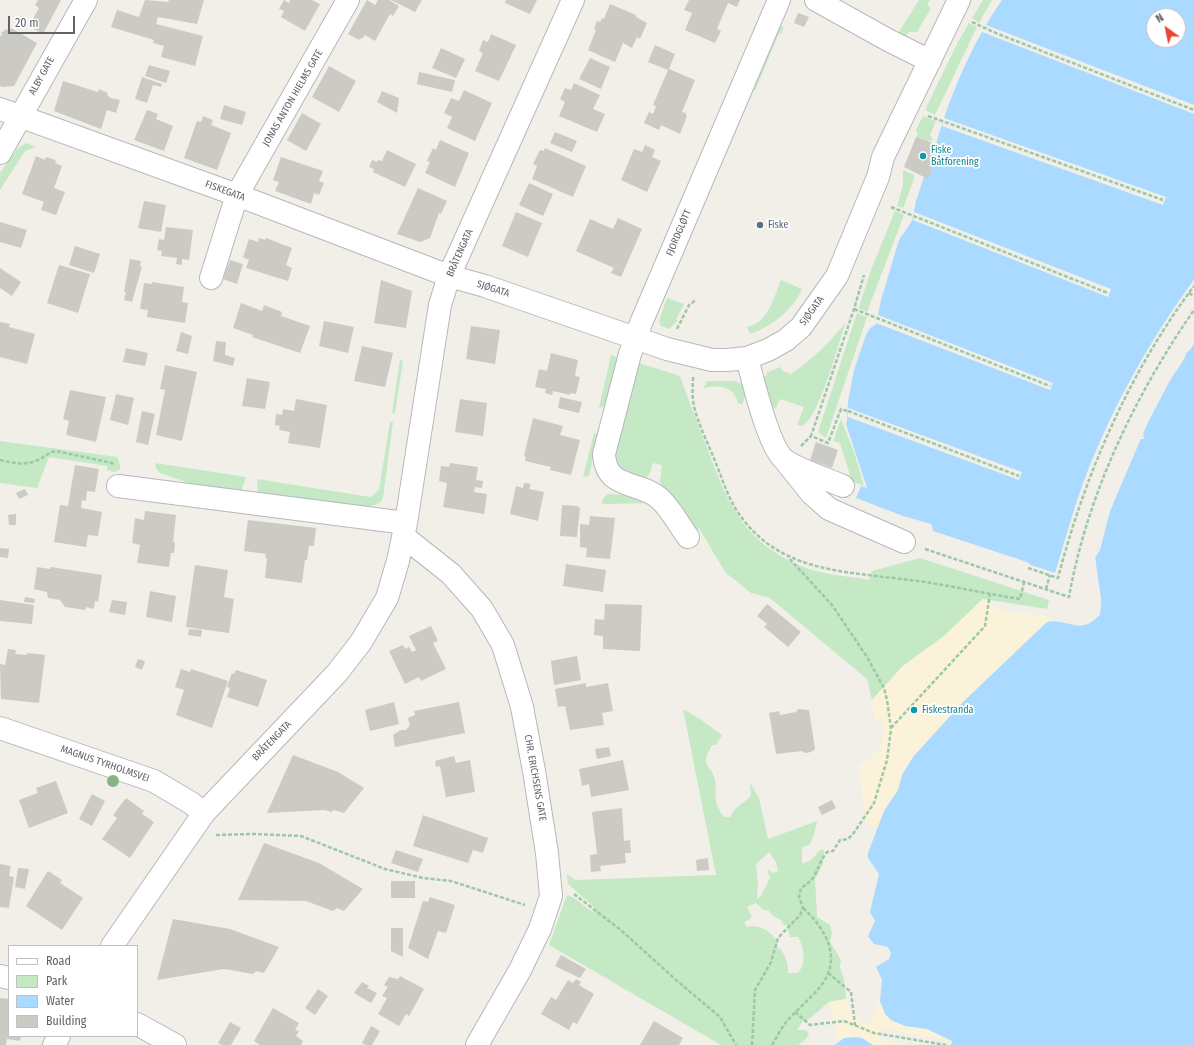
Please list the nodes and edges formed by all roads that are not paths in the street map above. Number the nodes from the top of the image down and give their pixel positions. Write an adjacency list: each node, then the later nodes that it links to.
1 (86, 0): 9 (street, ALBY GATE)
2 (348, 0): 11 (street, JONAS ANTON HIELMS GATE)
3 (573, 0): 12 (street, BRÅTENGATA)
4 (779, 0): 14 (street, FJORDGLØTT)
5 (959, 0): 7 (street, SJØGATA)
6 (825, 9): 7 (street)
7 (930, 61): 15 (street, SJØGATA)
8 (0, 110): 9 (street, FISKEGATA)
9 (20, 117): 10 (street, ALBY GATE); 11 (street, FISKEGATA)
10 (0, 154)
11 (237, 195): 12 (street, FISKEGATA); 13 (street, JONAS ANTON HIELMS GATE)
12 (449, 276): 14 (street, SJØGATA); 19 (street, BRÅTENGATA)
13 (211, 278)
14 (636, 338): 15 (street, SJØGATA); 20 (street, FJORDGLØTT)
15 (747, 358): 16 (street)
16 (785, 461): 18 (street); 21 (street)
17 (118, 486): 19 (street)
18 (843, 486)
19 (405, 530): 23 (street, BRÅTENGATA); 27 (street, CHR. ERICHSENS GATE)
20 (688, 537)
21 (904, 542)
22 (0, 728): 23 (street, MAGNUS TYRHOLMSVEI)
23 (199, 820): 24 (street, BRÅTENGATA)
24 (113, 945)
25 (138, 1025): 26 (street)
26 (175, 1045)
27 (477, 1045)

